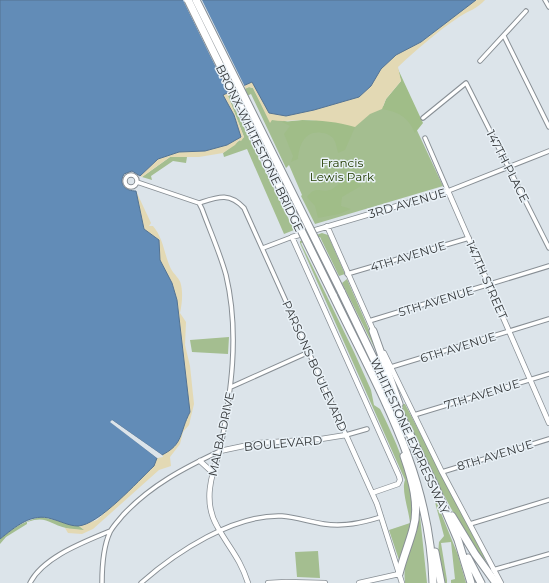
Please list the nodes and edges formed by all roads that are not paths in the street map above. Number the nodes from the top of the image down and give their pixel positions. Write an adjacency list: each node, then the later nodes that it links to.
1 (188, 0): 25 (highway, BRONX-WHITESTONE BRIDGE, bridge)
2 (196, 0): 24 (highway, BRONX-WHITESTONE BRIDGE, bridge)
3 (545, 0): 4 (street)
4 (549, 7)
5 (526, 11): 6 (street)
6 (504, 36): 7 (street); 9 (street)
7 (480, 61)
8 (423, 118): 12 (street, 147TH PLACE)
9 (549, 127)
10 (425, 138): 14 (street, 147TH STREET)
11 (549, 151): 12 (street, 3RD AVENUE)
12 (509, 167): 14 (street, 3RD AVENUE); 20 (street, 147TH PLACE)
13 (137, 182): 15 (street)
14 (448, 191): 16 (street, 3RD AVENUE); 18 (street, 147TH STREET)
15 (199, 202): 19 (street, PARSONS BOULEVARD); 34 (street, MALBA DRIVE)
16 (327, 226): 17 (street, 3RD AVENUE); 22 (street)
17 (292, 237): 19 (street, 3RD AVENUE); 47 (street)
18 (469, 238): 22 (street, 4TH AVENUE); 23 (street, 147TH STREET)
19 (263, 248): 30 (street, PARSONS BOULEVARD)
20 (549, 248)
21 (549, 266): 23 (street, 5TH AVENUE)
22 (347, 274): 27 (street)
23 (490, 285): 27 (street, 5TH AVENUE); 29 (street, 147TH STREET)
24 (341, 291): 37 (highway, WHITESTONE EXPRESSWAY)
25 (333, 295): 35 (highway, WHITESTONE EXPRESSWAY)
26 (549, 319): 29 (street, 6TH AVENUE)
27 (369, 321): 28 (street)
28 (373, 331): 31 (street); 37 (highway)
29 (510, 331): 31 (street, 6TH AVENUE); 33 (street, 147TH STREET)
30 (310, 352): 34 (street); 40 (street, PARSONS BOULEVARD)
31 (391, 368): 36 (street)
32 (549, 374): 33 (street, 7TH AVENUE)
33 (531, 379): 36 (street, 7TH AVENUE); 38 (street, 147TH STREET)
34 (231, 387): 42 (street, MALBA DRIVE)
35 (386, 405): 48 (highway, WHITESTONE EXPRESSWAY); 57 (highway)
36 (414, 415): 45 (street)
37 (404, 424): 46 (highway, WHITESTONE EXPRESSWAY)
38 (549, 424)
39 (367, 429): 40 (street, BOULEVARD)
40 (346, 435): 42 (street, BOULEVARD); 47 (street, PARSONS BOULEVARD)
41 (549, 439): 45 (street, 8TH AVENUE)
42 (220, 451): 43 (street, BOULEVARD); 44 (street, MALBA DRIVE)
43 (200, 461): 44 (street); 53 (street, BOULEVARD)
44 (212, 472): 54 (street, MALBA DRIVE)
45 (442, 472): 51 (street)
46 (435, 486): 52 (highway, WHITESTONE EXPRESSWAY); 70 (highway)
47 (372, 492): 50 (street, PARSONS BOULEVARD)
48 (421, 495): 66 (highway, WHITESTONE EXPRESSWAY); 67 (highway)
49 (549, 500): 51 (street)
50 (381, 517): 54 (street); 57 (street, PARSONS BOULEVARD)
51 (470, 524): 56 (street)
52 (454, 529): 68 (highway, WHITESTONE EXPRESSWAY); 69 (highway)
53 (110, 531): 58 (street); 59 (street, BOULEVARD)
54 (220, 531): 60 (street); 61 (street, MALBA DRIVE)
55 (549, 554): 56 (street)
56 (493, 570): 71 (street)
57 (399, 574): 64 (street); 65 (street, PARSONS BOULEVARD)
58 (30, 583)
59 (102, 583)
60 (141, 583)
61 (248, 583)
62 (268, 583): 63 (street)
63 (324, 583)
64 (359, 583)
65 (402, 583)
66 (433, 583)
67 (441, 583)
68 (471, 583)
69 (481, 583)
70 (496, 583)
71 (501, 583)

